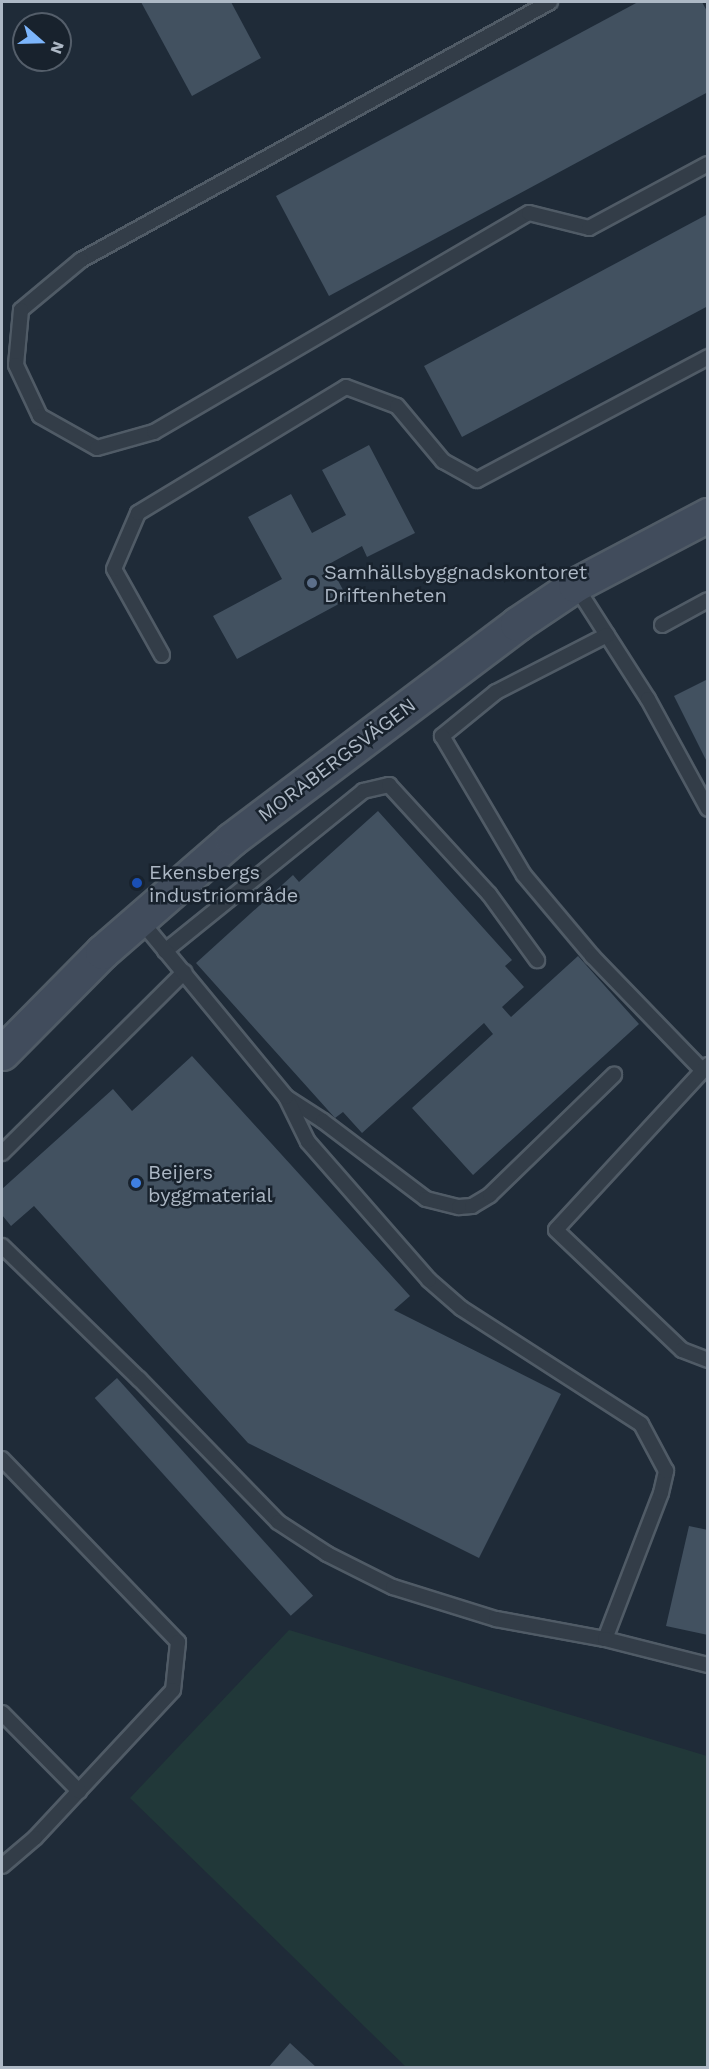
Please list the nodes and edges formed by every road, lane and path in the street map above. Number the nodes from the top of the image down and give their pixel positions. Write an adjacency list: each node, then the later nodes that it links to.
1 (550, 2): 2 (lane)
2 (708, 164)
3 (708, 357): 9 (lane)
4 (708, 515): 5 (street, MORABERGSVÄGEN)
5 (575, 585): 8 (lane); 11 (street, MORABERGSVÄGEN)
6 (708, 600): 7 (lane)
7 (662, 624)
8 (607, 635): 10 (lane); 16 (lane)
9 (162, 655)
10 (708, 809)
11 (139, 918): 12 (lane); 15 (street, MORABERGSVÄGEN)
12 (165, 951): 13 (lane); 14 (lane)
13 (537, 960)
14 (184, 972): 18 (lane); 19 (lane)
15 (2, 1053)
16 (705, 1068): 21 (lane)
17 (614, 1075): 18 (lane)
18 (286, 1097): 23 (lane)
19 (2, 1153)
20 (2, 1246): 23 (lane)
21 (708, 1360)
22 (2, 1460): 26 (lane)
23 (605, 1639): 24 (lane)
24 (708, 1665)
25 (2, 1713): 26 (lane)
26 (80, 1791): 27 (lane)
27 (2, 1866)

